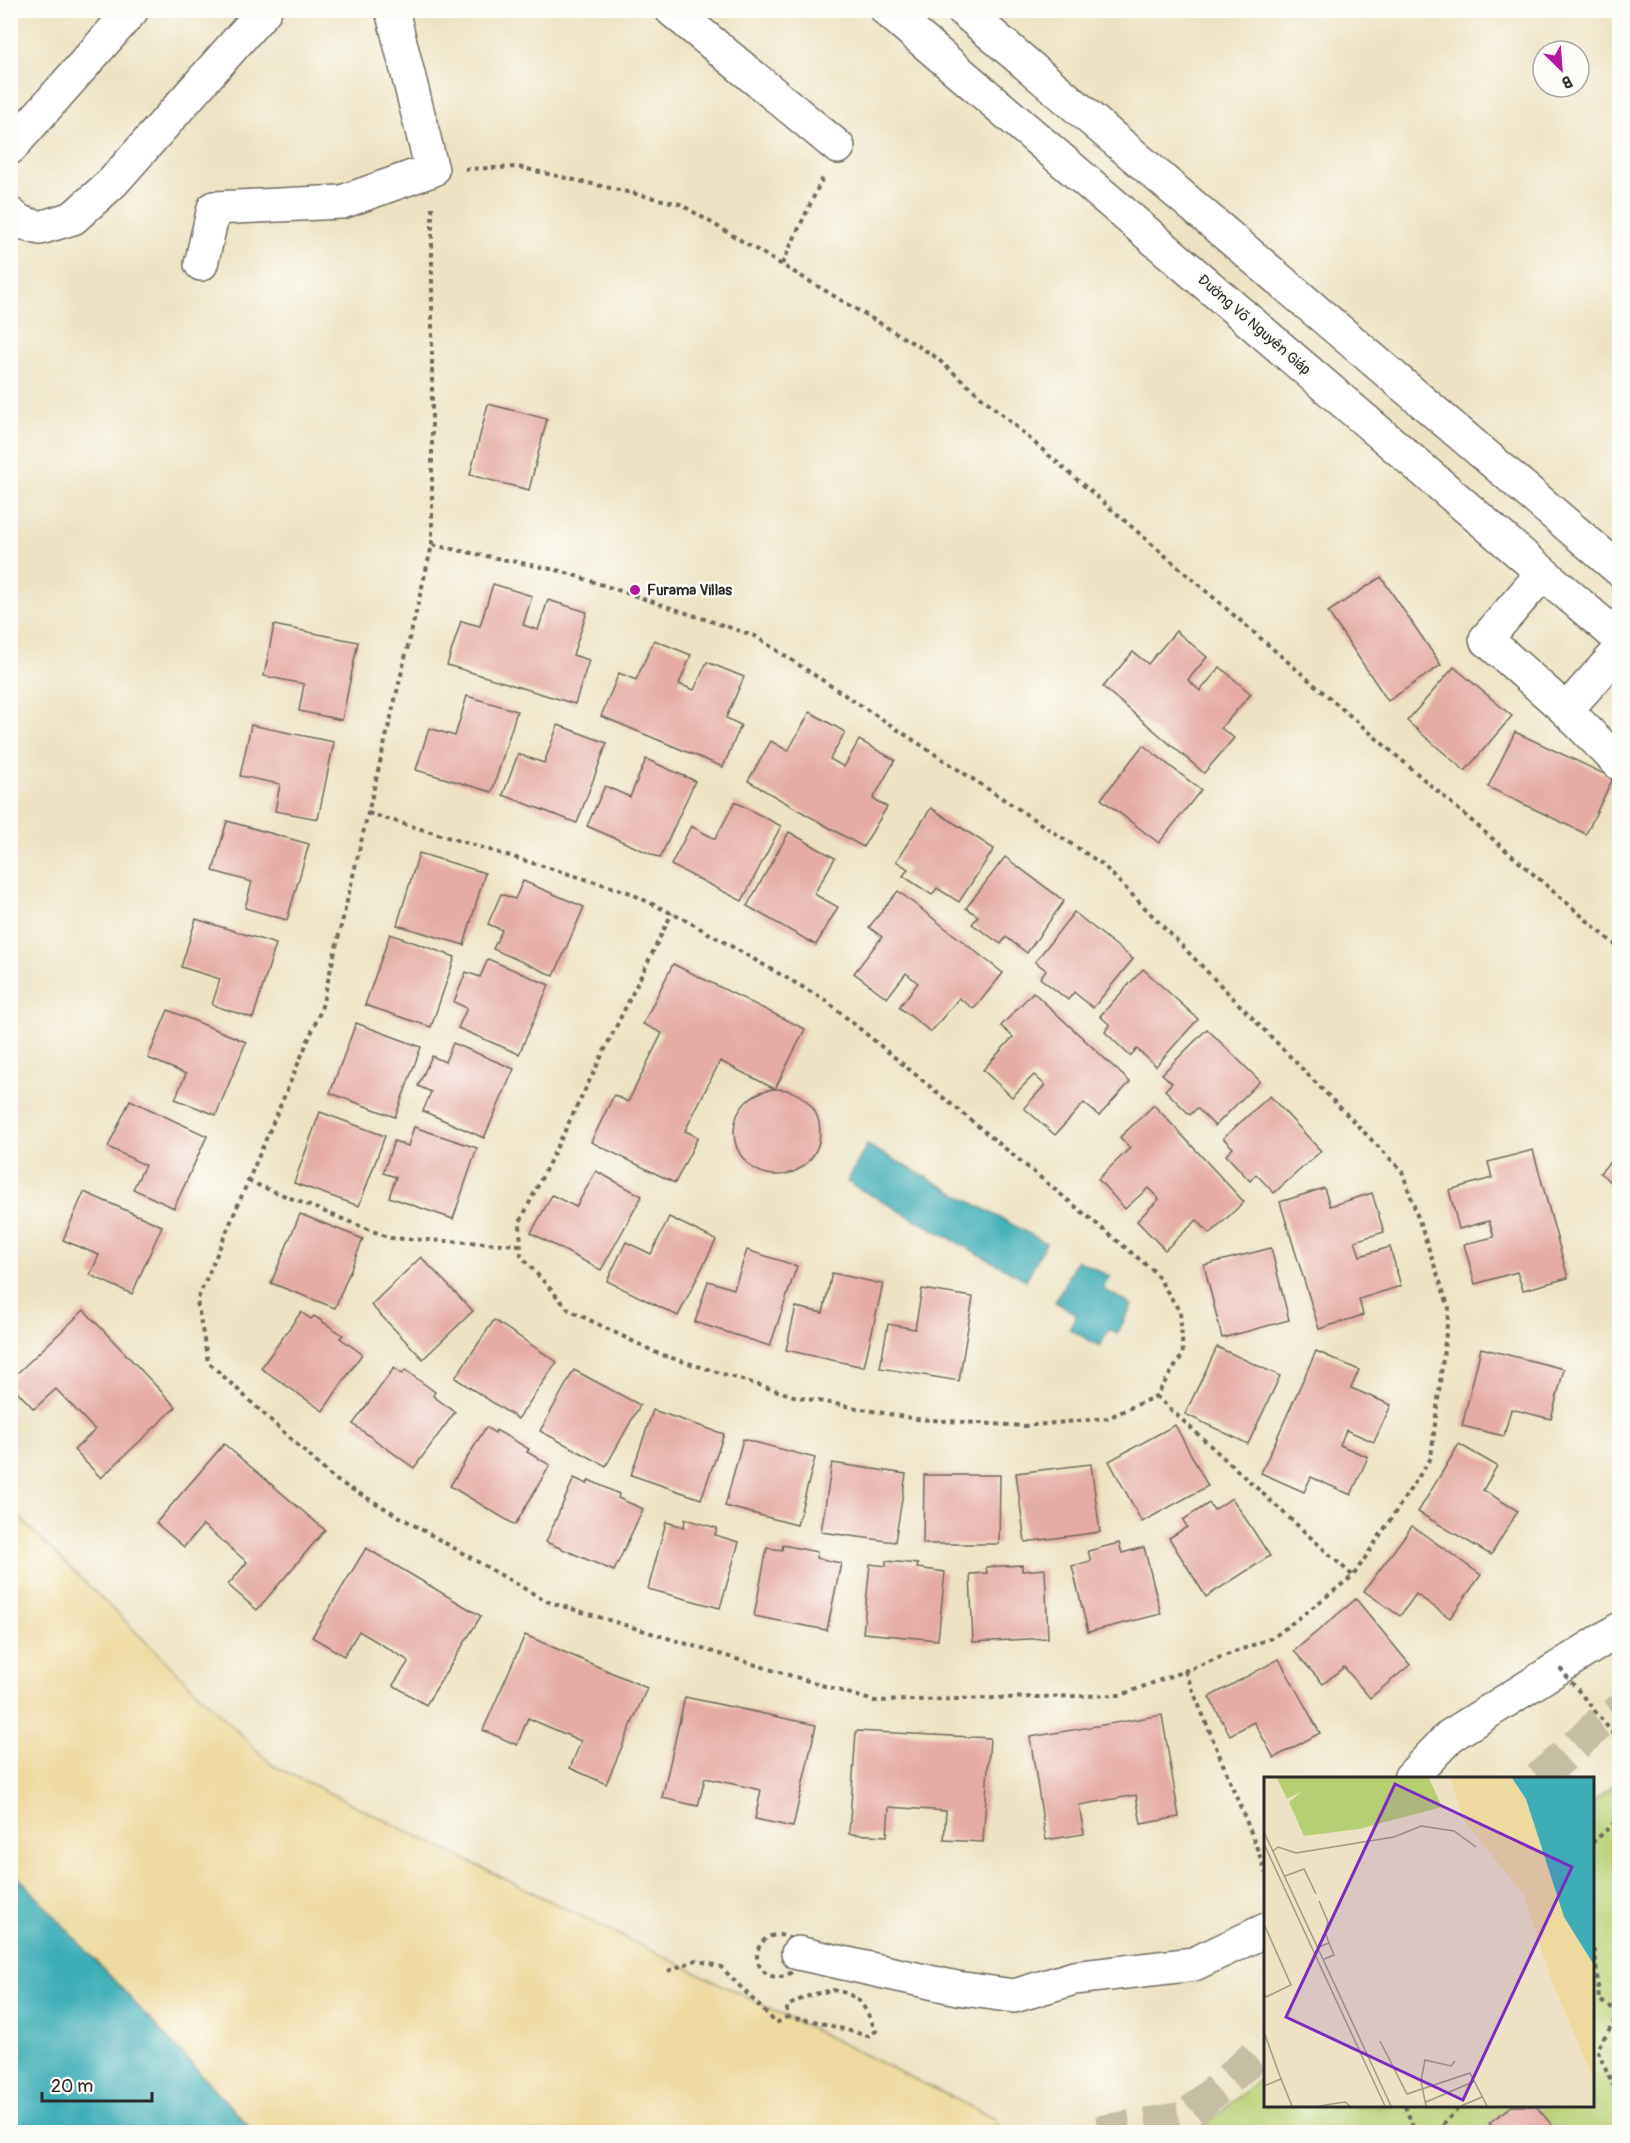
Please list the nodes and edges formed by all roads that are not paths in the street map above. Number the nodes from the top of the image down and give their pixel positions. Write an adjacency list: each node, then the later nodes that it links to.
1 (132, 10): 8 (main road)
2 (265, 10): 9 (main road)
3 (392, 10): 10 (main road)
4 (672, 10): 7 (main road)
5 (888, 10): 12 (main road, Đường Võ Nguyên Giáp)
6 (963, 10): 11 (main road)
7 (838, 147)
8 (10, 148)
9 (10, 214)
10 (201, 264)
11 (1617, 568): 13 (main road)
12 (1543, 573): 13 (main road, Đường Võ Nguyên Giáp); 16 (main road)
13 (1580, 605): 14 (main road, Đường Võ Nguyên Giáp)
14 (1620, 639)
15 (1620, 650): 16 (main road)
16 (1566, 710): 17 (main road)
17 (1620, 764)
18 (1620, 1629): 19 (main road)
19 (1412, 1777)
20 (1264, 1931): 21 (main road)
21 (798, 1953)

